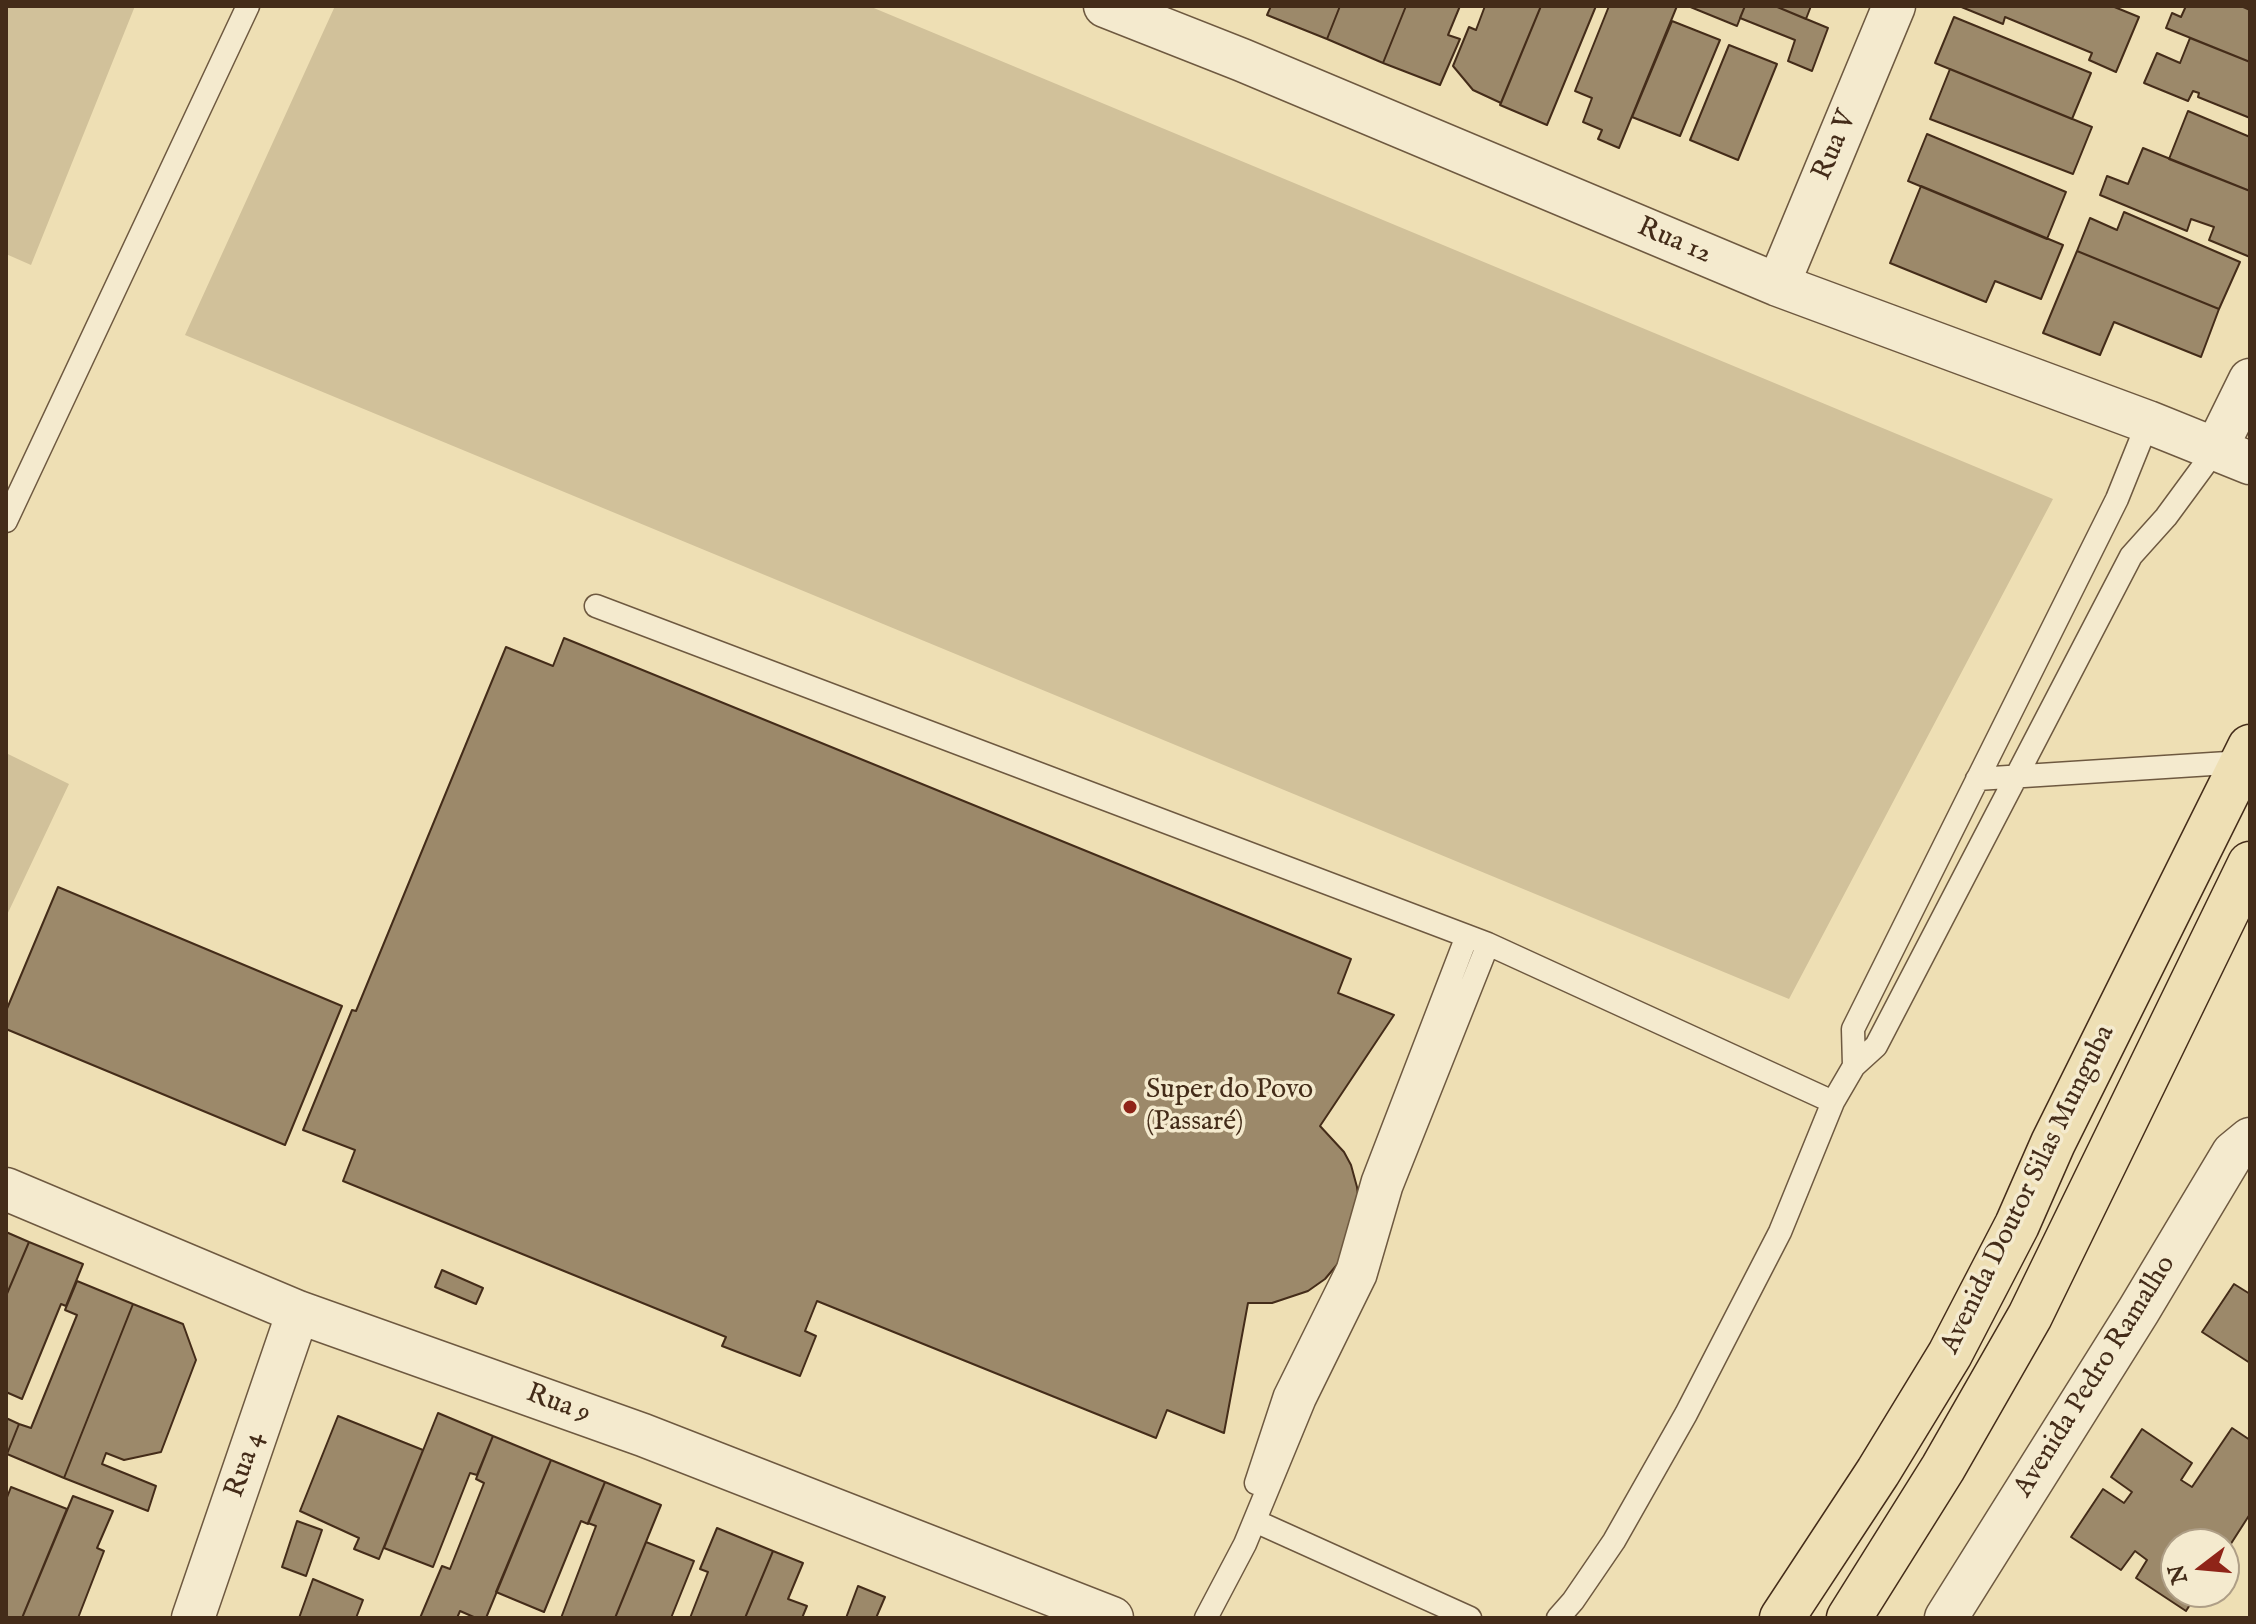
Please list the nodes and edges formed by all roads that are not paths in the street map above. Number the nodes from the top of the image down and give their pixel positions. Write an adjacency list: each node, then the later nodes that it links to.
1 (248, 6): 8 (lane)
2 (1105, 6): 4 (street, Rua 12)
3 (1894, 6): 4 (street, Rua V)
4 (1778, 285): 6 (street, Rua 12)
5 (2250, 380): 7 (street)
6 (2148, 422): 7 (street, Rua 12); 12 (lane)
7 (2233, 456): 11 (lane)
8 (6, 521)
9 (596, 606): 14 (lane)
10 (2246, 755): 11 (lane); 29 (main road, Avenida Doutor Silas Munguba)
11 (2017, 775): 12 (lane); 16 (lane)
12 (1977, 779): 16 (lane)
13 (2250, 864): 30 (main road, Avenida Doutor Silas Munguba)
14 (1467, 936): 15 (lane); 22 (lane)
15 (1488, 944): 17 (lane); 21 (lane)
16 (1854, 1066): 17 (lane)
17 (1833, 1102): 28 (lane)
18 (2250, 1139): 31 (street, Avenida Pedro Ramalho)
19 (6, 1189): 20 (street, Rua 9)
20 (298, 1312): 23 (street, Rua 9); 24 (street, Rua 4)
21 (1255, 1521): 22 (lane); 27 (lane)
22 (1245, 1544): 26 (lane)
23 (1030, 1604): 25 (street, Rua 9)
24 (193, 1618)
25 (1112, 1618)
26 (1206, 1618)
27 (1470, 1618)
28 (1558, 1618)
29 (1782, 1618)
30 (1849, 1618)
31 (1946, 1618)

